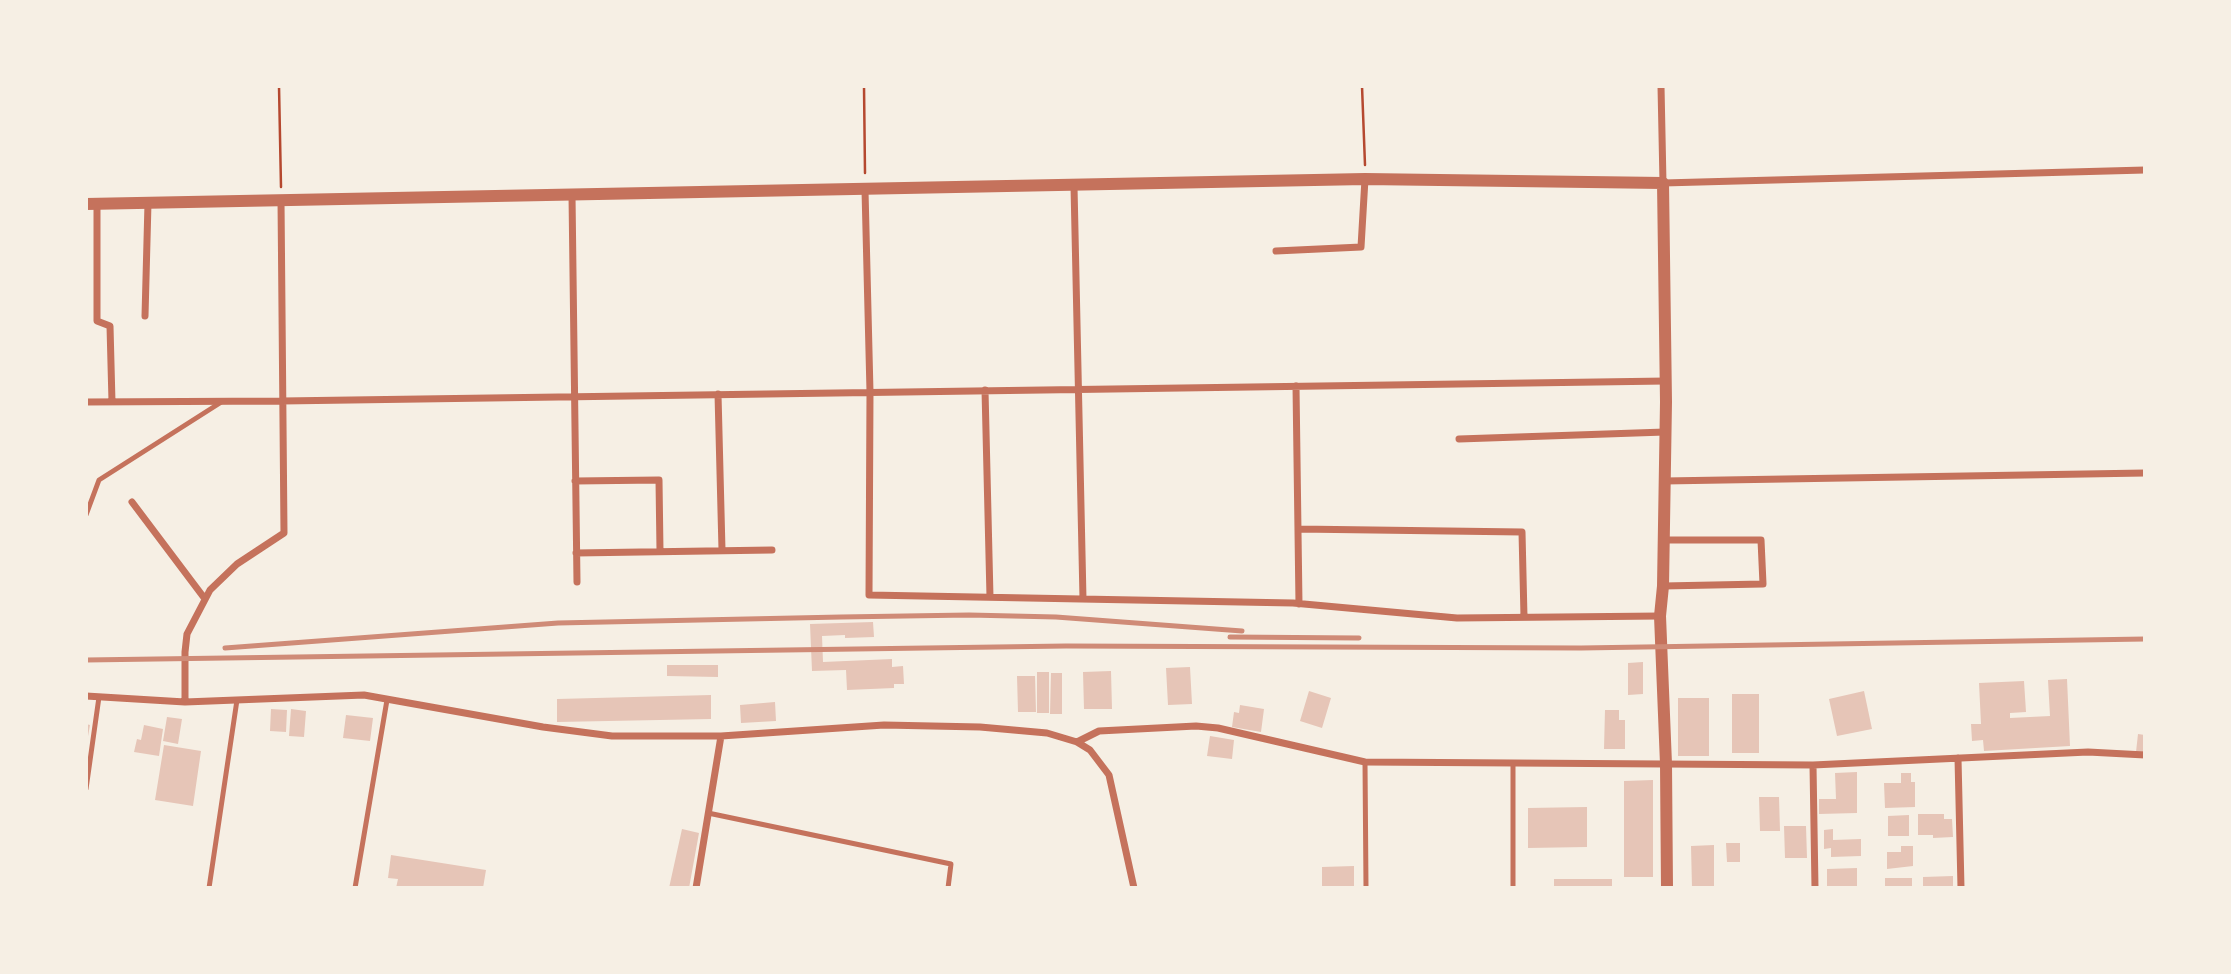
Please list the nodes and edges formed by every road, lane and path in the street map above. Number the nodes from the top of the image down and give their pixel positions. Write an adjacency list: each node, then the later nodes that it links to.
1 (279, 86): 11 (path)
2 (864, 86): 9 (path)
3 (1362, 86): 6 (path)
4 (1661, 86): 7 (street)
5 (2145, 170): 7 (street)
6 (1365, 179): 7 (street); 8 (street); 14 (street)
7 (1663, 183): 16 (street)
8 (1074, 186): 9 (street); 18 (street)
9 (865, 190): 10 (street); 20 (street)
10 (572, 195): 11 (street); 22 (street)
11 (281, 200): 12 (street); 24 (street)
12 (148, 203): 13 (street); 15 (street)
13 (91, 204): 26 (street)
14 (1276, 251)
15 (145, 316)
16 (1666, 382): 17 (street); 27 (street)
17 (1296, 386): 18 (street); 34 (street)
18 (1078, 389): 19 (street); 44 (street)
19 (985, 390): 20 (street); 42 (street)
20 (870, 392): 21 (street); 42 (street)
21 (718, 394): 22 (street); 36 (street)
22 (573, 396): 24 (street); 30 (street)
23 (223, 401): 24 (street); 26 (street); 33 (lane)
24 (282, 401): 43 (street)
25 (86, 402): 26 (street)
26 (112, 402)
27 (1665, 432): 28 (street); 31 (street)
28 (1459, 439)
29 (2145, 473): 31 (street)
30 (575, 481): 38 (street); 39 (street)
31 (1664, 481): 35 (street)
32 (132, 502): 43 (street)
33 (86, 515)
34 (1298, 528): 45 (street); 47 (street)
35 (1663, 540): 41 (street); 41 (street)
36 (722, 550): 37 (street); 38 (street)
37 (772, 550)
38 (660, 551): 39 (street)
39 (576, 553): 40 (street)
40 (577, 582)
41 (1663, 586): 46 (street)
42 (990, 597): 44 (street)
43 (205, 599): 52 (street)
44 (1083, 599): 45 (street)
45 (1299, 604): 47 (street)
46 (1660, 616): 47 (street); 59 (street)
47 (1524, 617)
48 (86, 696): 49 (street)
49 (99, 697): 52 (street); 61 (lane)
50 (387, 699): 51 (street); 53 (street); 64 (lane)
51 (237, 700): 52 (street); 63 (lane)
52 (186, 702)
53 (721, 736): 54 (street); 62 (street)
54 (1077, 742): 57 (street); 67 (street)
55 (2145, 755): 56 (street)
56 (1958, 758): 60 (street); 72 (street)
57 (1365, 762): 58 (street); 68 (lane)
58 (1513, 763): 59 (street); 69 (lane)
59 (1666, 764): 60 (street); 70 (street)
60 (1813, 765): 71 (street)
61 (86, 789)
62 (708, 813): 65 (street); 66 (lane)
63 (209, 888)
64 (355, 888)
65 (696, 888)
66 (948, 888)
67 (1134, 888)
68 (1366, 888)
69 (1513, 888)
70 (1667, 888)
71 (1815, 888)
72 (1961, 888)

